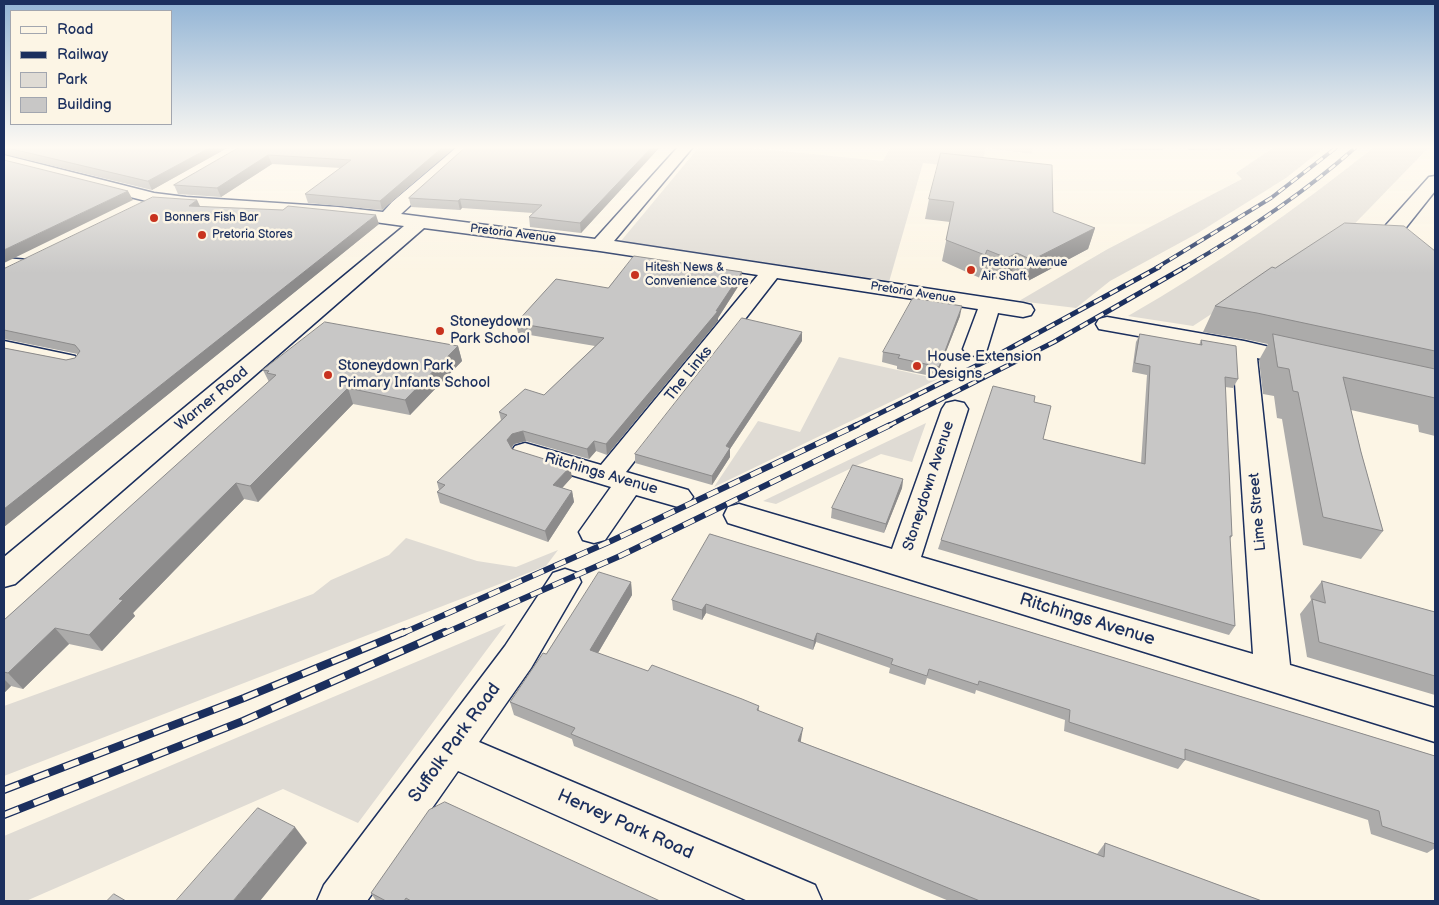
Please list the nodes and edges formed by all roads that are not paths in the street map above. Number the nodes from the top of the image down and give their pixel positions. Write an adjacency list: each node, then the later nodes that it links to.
1 (119, 189): 6 (street, Pretoria Avenue)
2 (170, 189): 6 (street)
3 (417, 189): 8 (street)
4 (649, 189): 10 (street)
5 (1428, 189): 13 (street)
6 (154, 198): 7 (street); 8 (street, Pretoria Avenue)
7 (129, 211)
8 (388, 218): 9 (street, Pretoria Avenue)
9 (420, 222): 10 (street, Pretoria Avenue); 30 (street, Warner Road)
10 (600, 245): 12 (street, Pretoria Avenue)
11 (21, 261): 14 (street)
12 (771, 272): 15 (street, Pretoria Avenue); 25 (street, The Links)
13 (1435, 272)
14 (4, 273)
15 (990, 305): 16 (street, Pretoria Avenue); 20 (street)
16 (1023, 310)
17 (1107, 324): 19 (street)
18 (4, 348): 21 (street)
19 (1244, 348): 22 (street); 32 (street, Lime Street)
20 (975, 349)
21 (73, 362)
22 (1319, 365)
23 (955, 409): 29 (street, Stoneydown Avenue)
24 (525, 452): 25 (street, Ritchings Avenue)
25 (618, 480): 26 (street, Ritchings Avenue); 28 (street)
26 (678, 497)
27 (739, 515): 29 (street, Ritchings Avenue)
28 (594, 532)
29 (903, 564): 32 (street, Ritchings Avenue)
30 (4, 575)
31 (565, 582): 34 (street, Suffolk Park Road)
32 (1273, 676): 33 (street, Ritchings Avenue)
33 (1435, 726)
34 (451, 749): 35 (street, Suffolk Park Road); 36 (street, Hervey Park Road)
35 (340, 901)
36 (799, 901)

